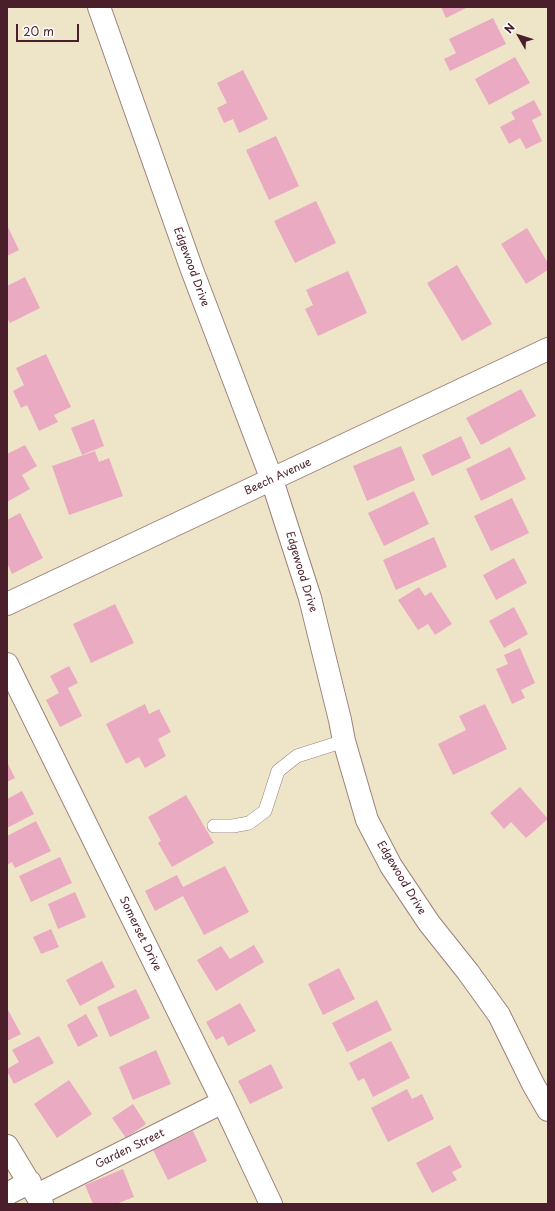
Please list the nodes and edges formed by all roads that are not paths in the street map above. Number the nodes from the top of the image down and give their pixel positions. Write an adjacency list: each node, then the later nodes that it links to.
1 (99, 7): 3 (street, Edgewood Drive)
2 (548, 349): 3 (street, Beech Avenue)
3 (272, 480): 4 (street, Beech Avenue); 6 (street, Edgewood Drive)
4 (7, 604)
5 (7, 664): 8 (street, Somerset Drive)
6 (344, 741): 7 (lane); 9 (street, Edgewood Drive)
7 (214, 826)
8 (223, 1102): 12 (street, Garden Street); 13 (street, Somerset Drive)
9 (548, 1110)
10 (7, 1146): 12 (street)
11 (7, 1194): 12 (street, Garden Street)
12 (36, 1194)
13 (271, 1204)

